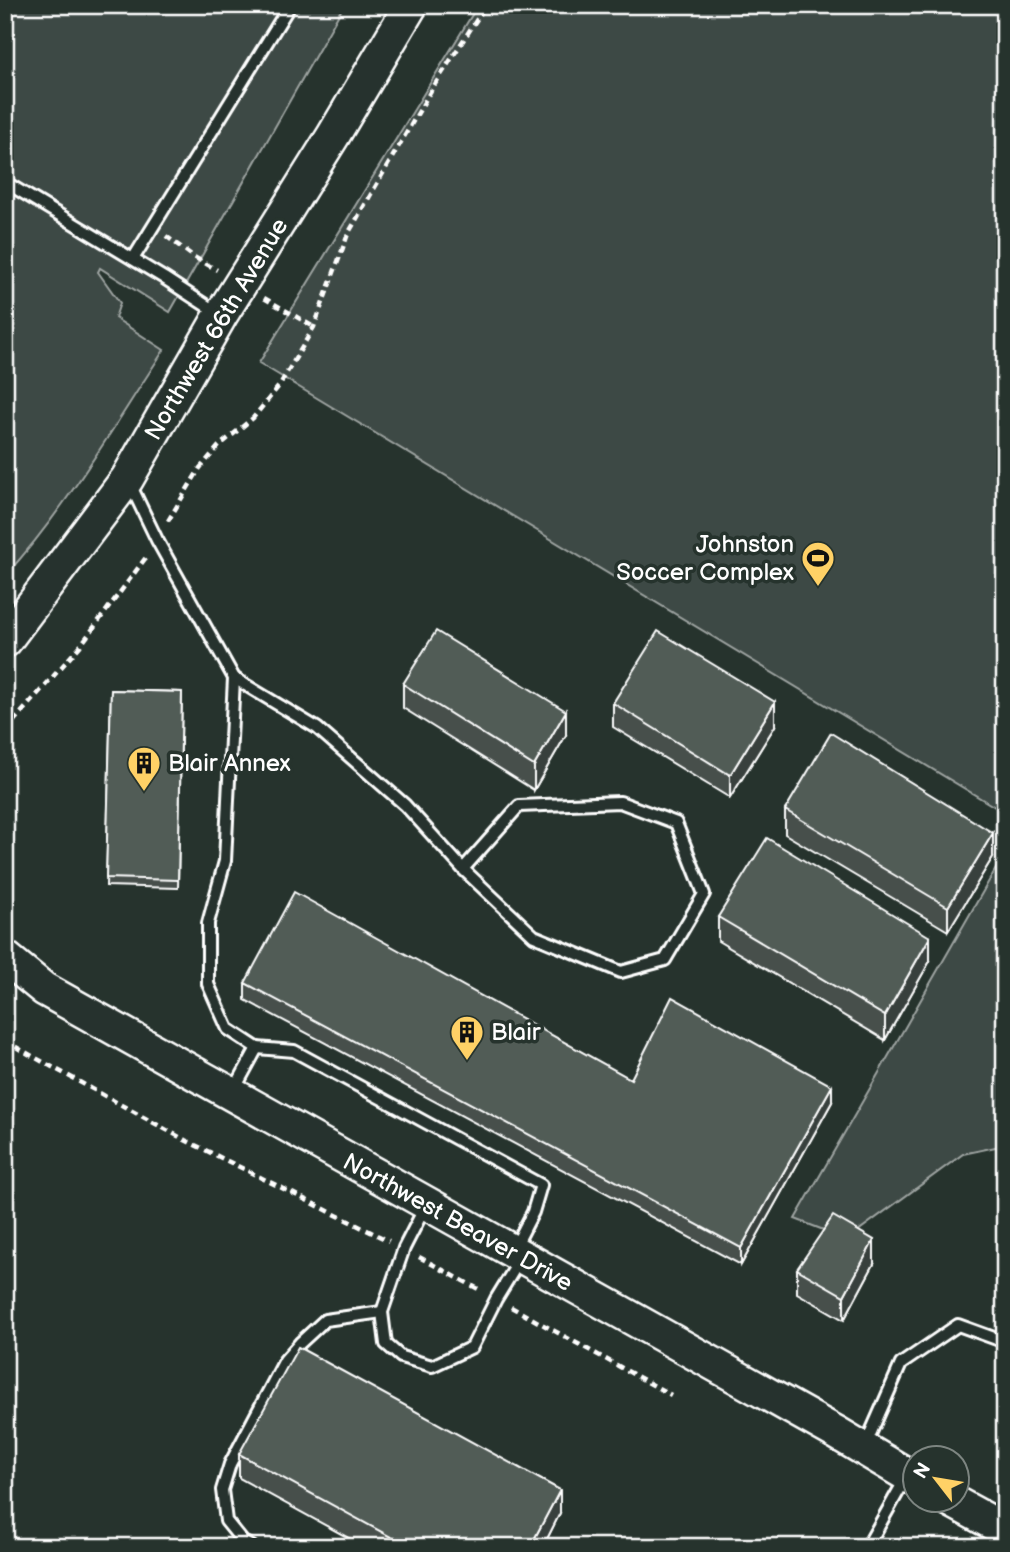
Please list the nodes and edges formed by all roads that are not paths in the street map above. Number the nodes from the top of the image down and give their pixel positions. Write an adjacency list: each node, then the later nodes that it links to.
1 (290, 5): 4 (lane)
2 (411, 5): 5 (main road, Northwest 66th Avenue)
3 (5, 182): 4 (lane)
4 (133, 260): 5 (lane)
5 (222, 315): 6 (main road, Northwest 66th Avenue)
6 (127, 479): 7 (main road, Northwest 66th Avenue); 8 (lane)
7 (5, 641)
8 (234, 678): 9 (lane); 11 (lane)
9 (463, 869): 9 (lane)
10 (5, 957): 12 (main road, Northwest Beaver Drive)
11 (257, 1048): 12 (lane); 14 (lane)
12 (232, 1095): 13 (main road, Northwest Beaver Drive)
13 (427, 1204): 14 (main road, Northwest Beaver Drive); 15 (lane)
14 (517, 1255): 15 (lane); 17 (main road, Northwest Beaver Drive)
15 (382, 1312): 22 (lane)
16 (1005, 1342): 17 (lane)
17 (863, 1450): 18 (main road, Northwest Beaver Drive)
18 (902, 1473)
19 (902, 1492): 23 (lane)
20 (972, 1512): 21 (main road)
21 (1005, 1530)
22 (252, 1547)
23 (867, 1547)

